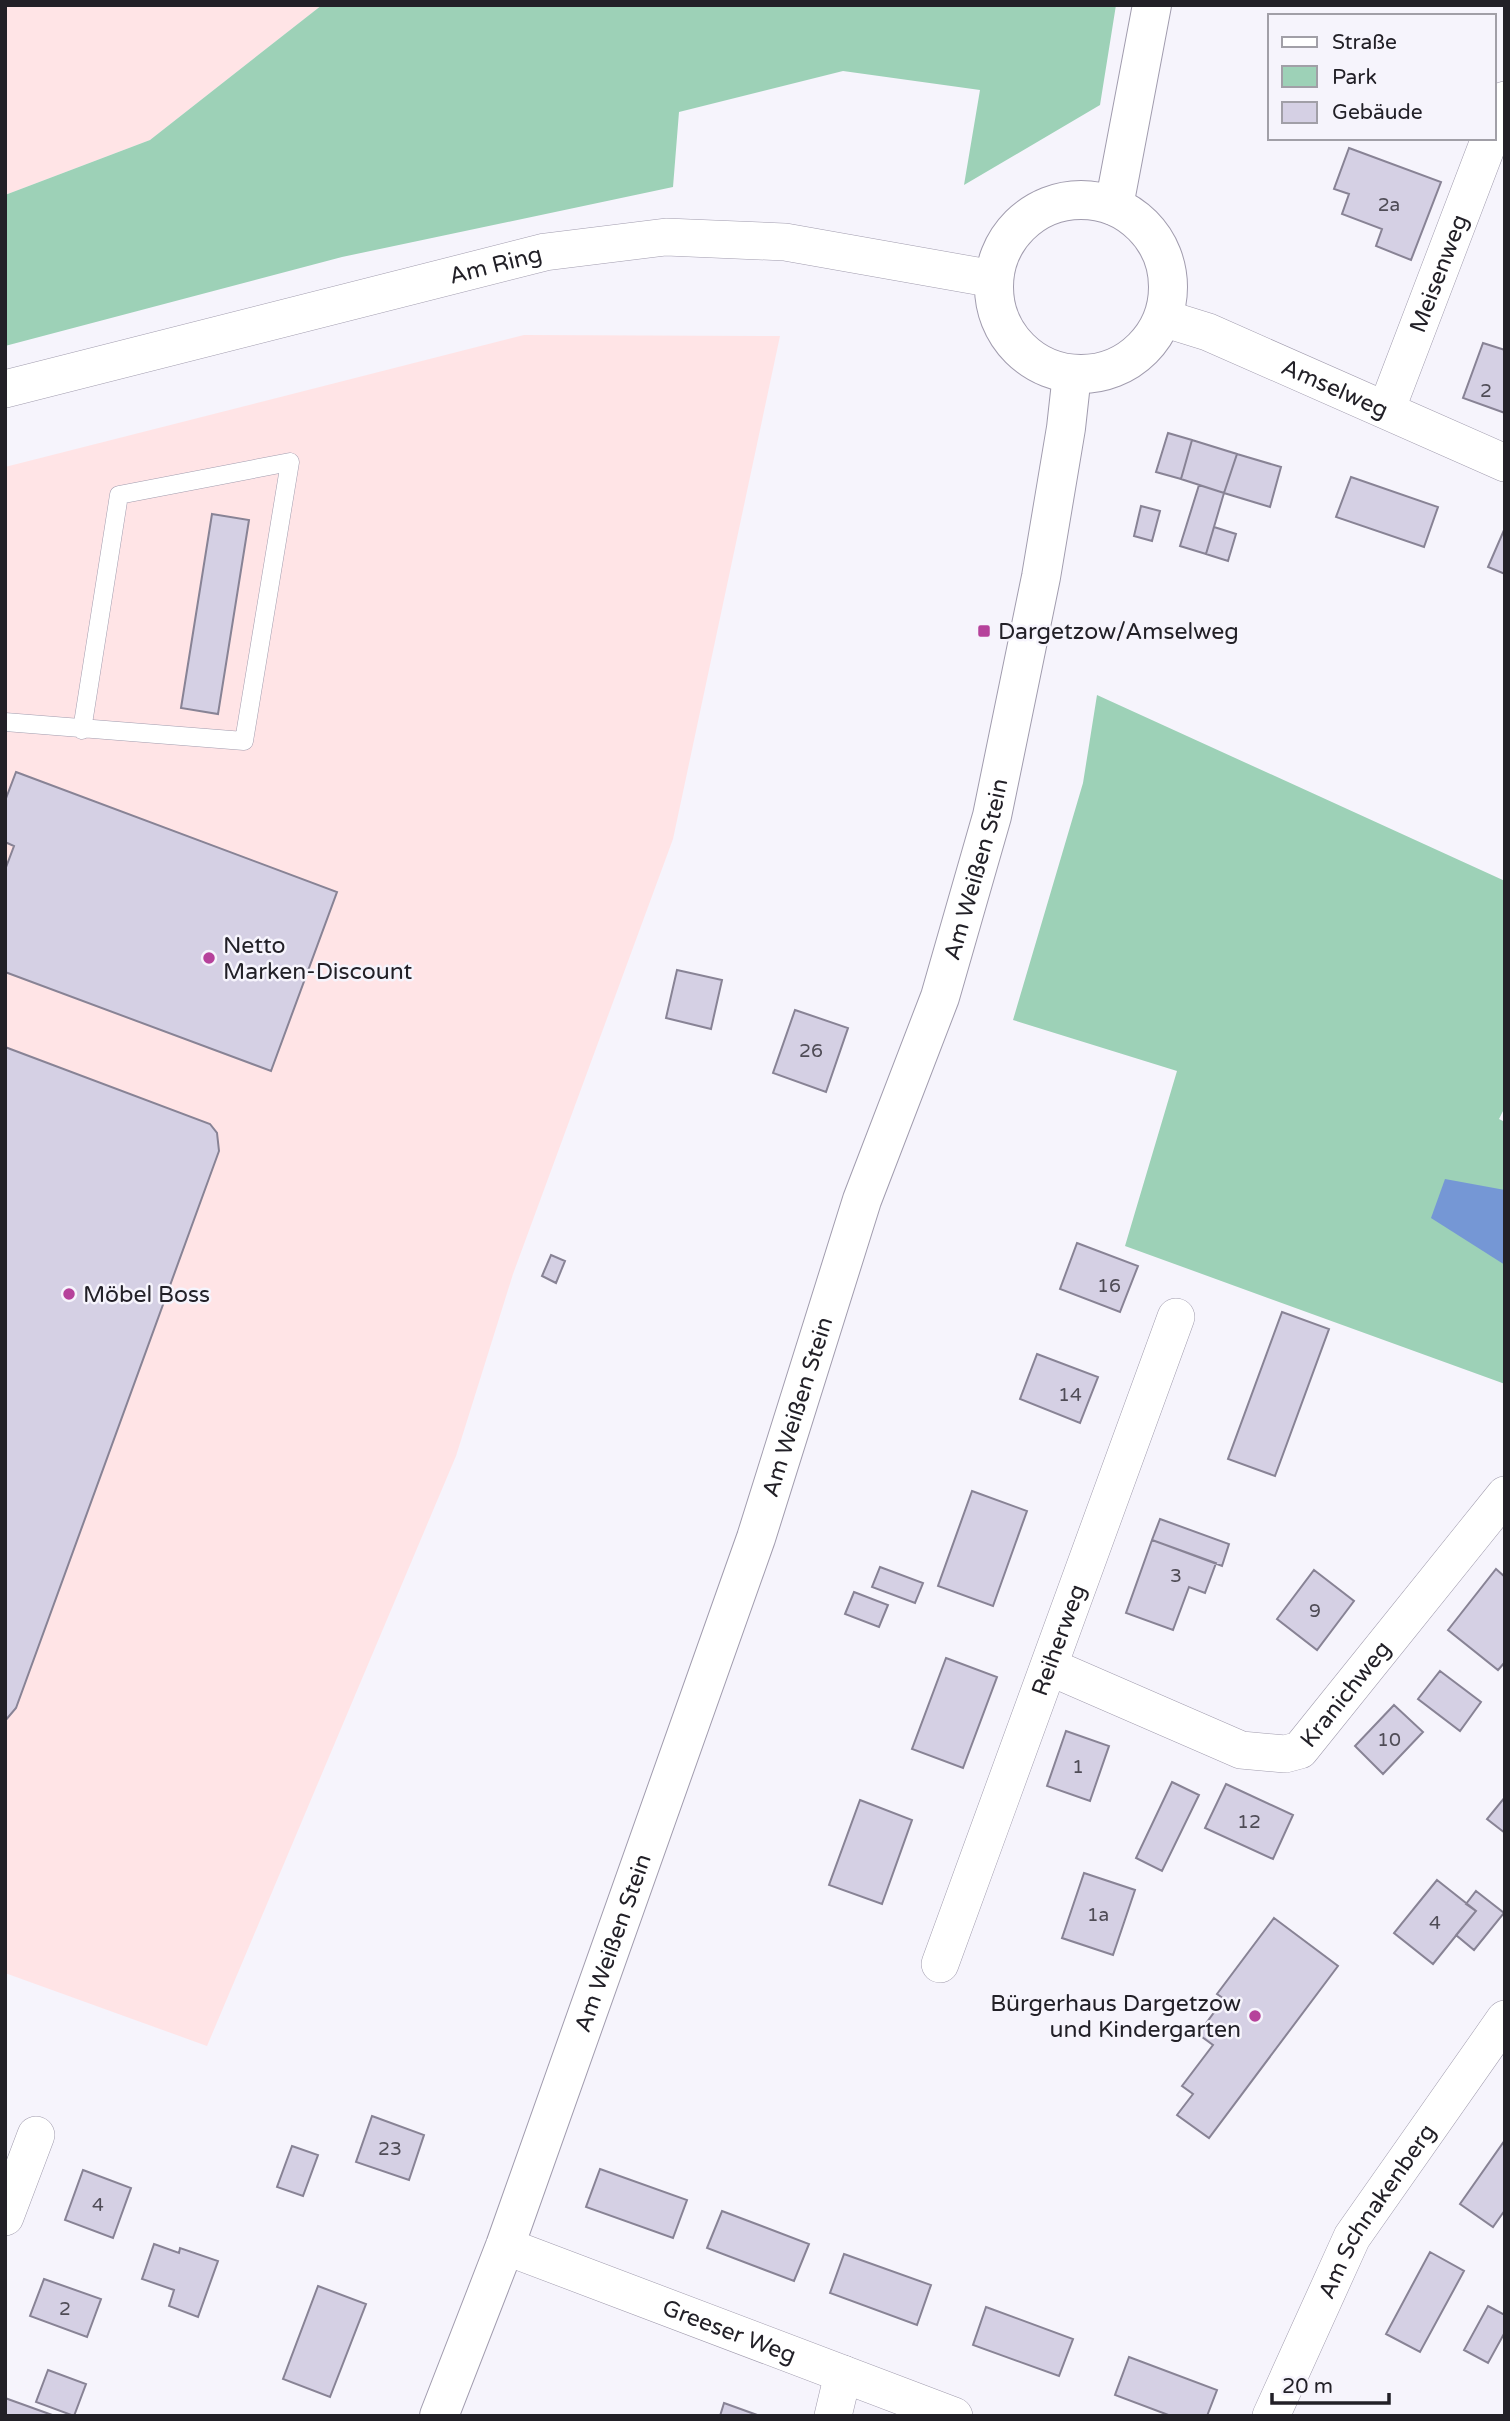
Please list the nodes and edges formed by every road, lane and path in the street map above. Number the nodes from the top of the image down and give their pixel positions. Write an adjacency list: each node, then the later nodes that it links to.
1 (1152, 5): 5 (street)
2 (1505, 100): 3 (street)
3 (1496, 123)
4 (1489, 140): 10 (street, Meisenweg)
5 (1114, 206): 6 (street); 7 (street)
6 (994, 279): 8 (street); 9 (street, Am Ring)
7 (1163, 318): 8 (street); 10 (street, Amselweg)
8 (1072, 374): 21 (street, Am Weißen Stein)
9 (5, 389)
10 (1387, 408): 11 (street, Amselweg)
11 (1505, 463)
12 (5, 722): 13 (lane)
13 (82, 730): 13 (lane)
14 (1176, 1317): 16 (street, Reiherweg)
15 (1505, 1495): 16 (street, Kranichweg)
16 (1050, 1667): 17 (street, Reiherweg)
17 (940, 1964)
18 (1505, 2019): 26 (street, Am Schnakenberg)
19 (36, 2135): 20 (street)
20 (5, 2217)
21 (505, 2246): 22 (street, Greeser Weg); 23 (street, Am Weißen Stein)
22 (843, 2374): 24 (street); 25 (street, Greeser Weg)
23 (439, 2416)
24 (833, 2416)
25 (954, 2416)
26 (1271, 2416)

